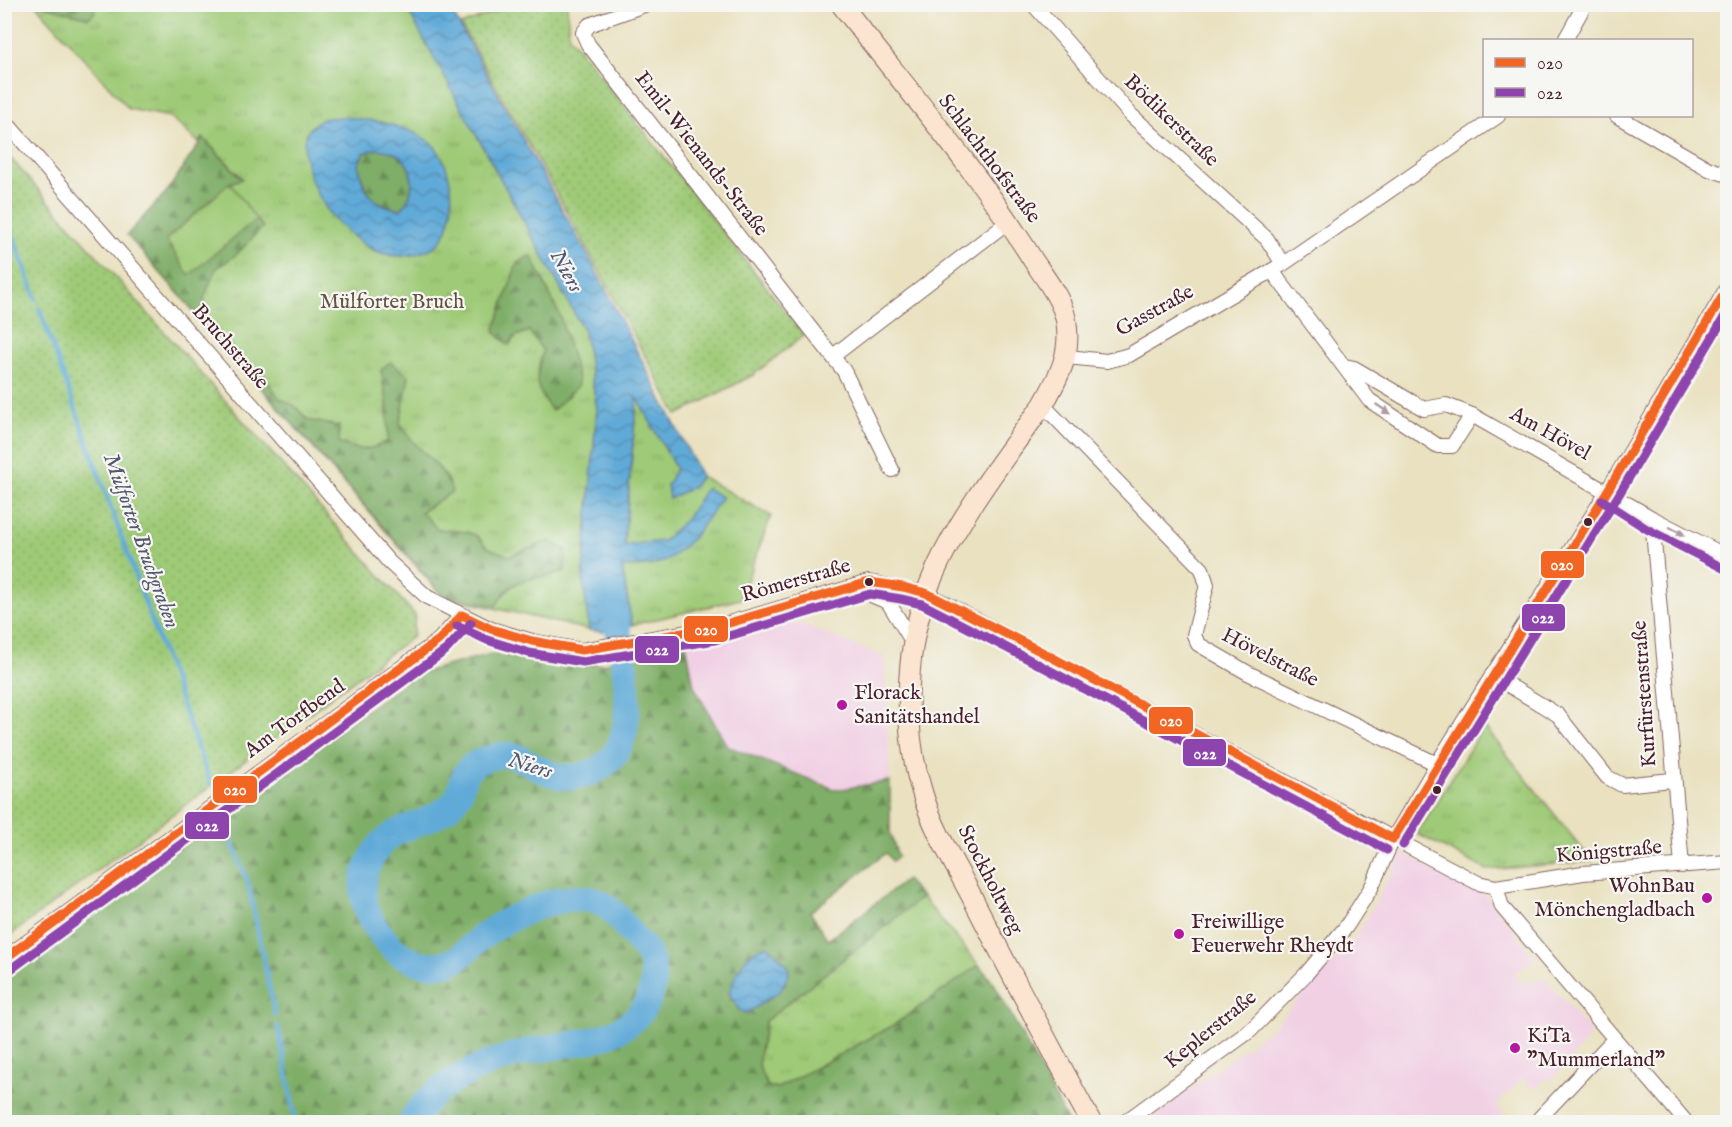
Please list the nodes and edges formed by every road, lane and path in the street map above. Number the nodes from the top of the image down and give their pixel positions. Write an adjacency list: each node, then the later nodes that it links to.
1 (647, 4): 13 (street, Emil-Wienands-Straße)
2 (841, 4): 10 (main road, Schlachthofstraße)
3 (1033, 4): 11 (street, Bödikerstraße)
4 (1585, 4): 5 (street)
5 (1566, 39)
6 (1497, 117): 11 (street, Gasstraße)
7 (1619, 117): 9 (street)
8 (4, 120): 24 (street, Bruchstraße)
9 (1728, 175)
10 (1009, 221): 13 (street); 14 (main road, Schlachthofstraße)
11 (1278, 267): 14 (street, Gasstraße); 15 (street, Am Hövel)
12 (1728, 286): 19 (street, Keplerstraße)
13 (833, 356): 18 (street, Emil-Wienands-Straße)
14 (1067, 357): 16 (main road)
15 (1345, 366): 17 (street, Am Hövel); 17 (street, Am Hövel, one-way to 17)
16 (1043, 405): 23 (main road); 28 (street, Hövelstraße)
17 (1472, 415): 19 (street, Am Hövel)
18 (892, 470)
19 (1608, 490): 20 (street, Am Hövel); 27 (street, Keplerstraße)
20 (1652, 518): 21 (street, Am Hövel, one-way to 21); 29 (street, Kurfürstenstraße)
21 (1728, 557)
22 (850, 586): 23 (street, Römerstraße); 25 (street, Römerstraße); 26 (street)
23 (926, 593): 26 (main road); 30 (street, Römerstraße)
24 (427, 597): 25 (street, Römerstraße)
25 (462, 615): 34 (street, Am Torfbend)
26 (912, 641): 36 (main road, Stockholtweg)
27 (1492, 675): 28 (street, Keplerstraße); 29 (street)
28 (1437, 764): 30 (street, Keplerstraße)
29 (1672, 780): 32 (street, Kurfürstenstraße)
30 (1393, 839): 33 (street, Römerstraße); 37 (street, Keplerstraße)
31 (1728, 862): 32 (street, Königstraße)
32 (1682, 866): 33 (street, Königstraße)
33 (1496, 887): 35 (street)
34 (4, 959)
35 (1614, 1039): 38 (street); 39 (street)
36 (1091, 1122)
37 (1125, 1122)
38 (1536, 1122)
39 (1686, 1122)

